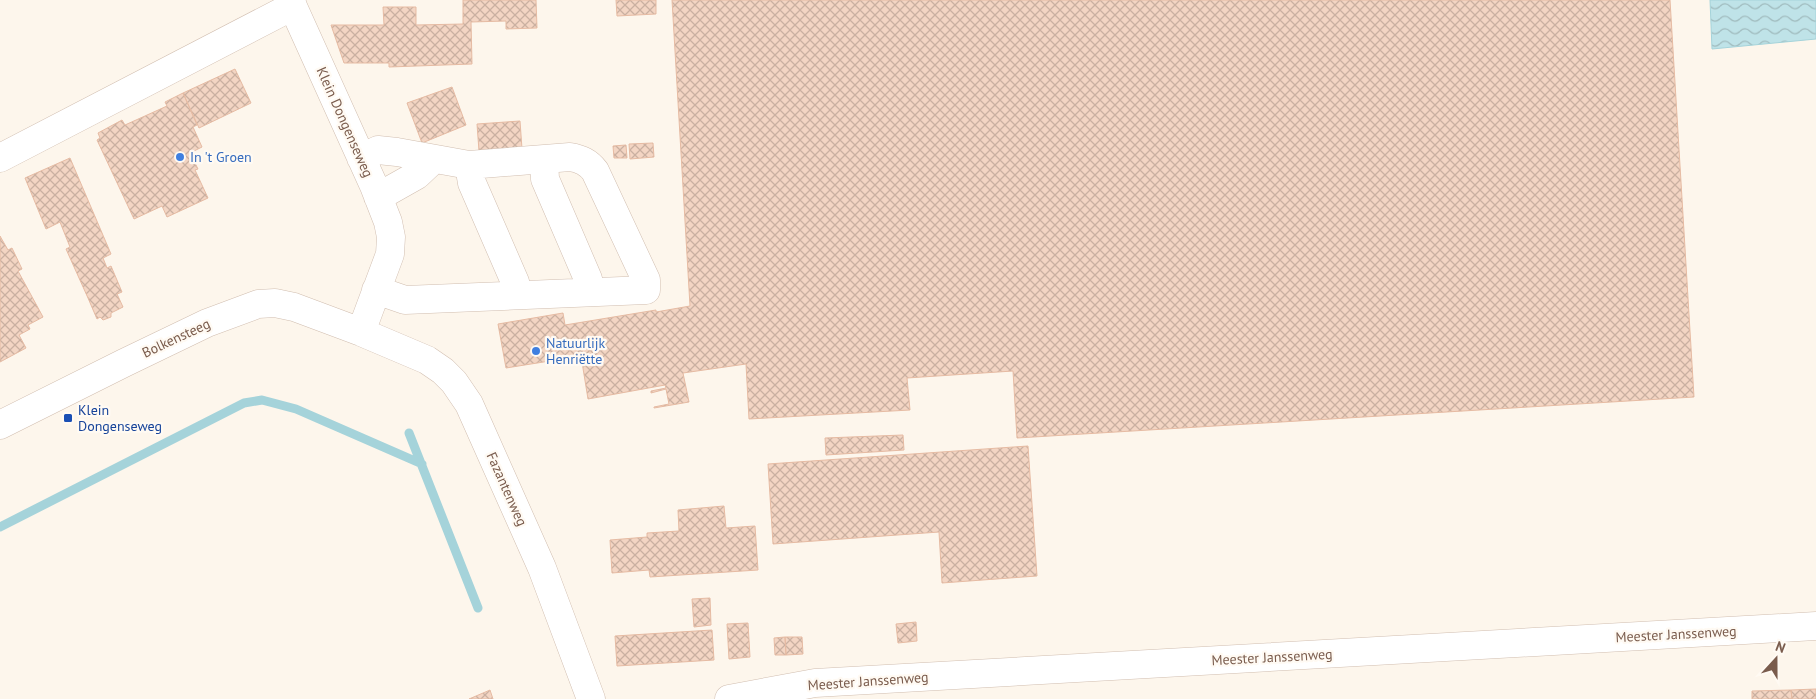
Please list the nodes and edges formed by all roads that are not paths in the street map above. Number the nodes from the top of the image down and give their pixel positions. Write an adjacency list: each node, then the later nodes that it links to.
1 (292, 3): 2 (street); 3 (street, Klein Dongenseweg)
2 (0, 158)
3 (361, 158): 4 (street); 7 (street, Klein Dongenseweg)
4 (434, 159): 6 (street); 7 (street)
5 (544, 159): 6 (street); 9 (street); 9 (street)
6 (469, 165): 10 (street)
7 (378, 197): 8 (street, Klein Dongenseweg)
8 (376, 290): 10 (street); 11 (street, Klein Dongenseweg)
9 (590, 292): 10 (street)
10 (518, 295)
11 (361, 332): 12 (street, Bolkensteeg); 14 (street, Fazantenweg)
12 (0, 425)
13 (1816, 626): 15 (street, Meester Janssenweg)
14 (592, 699)
15 (729, 699)

